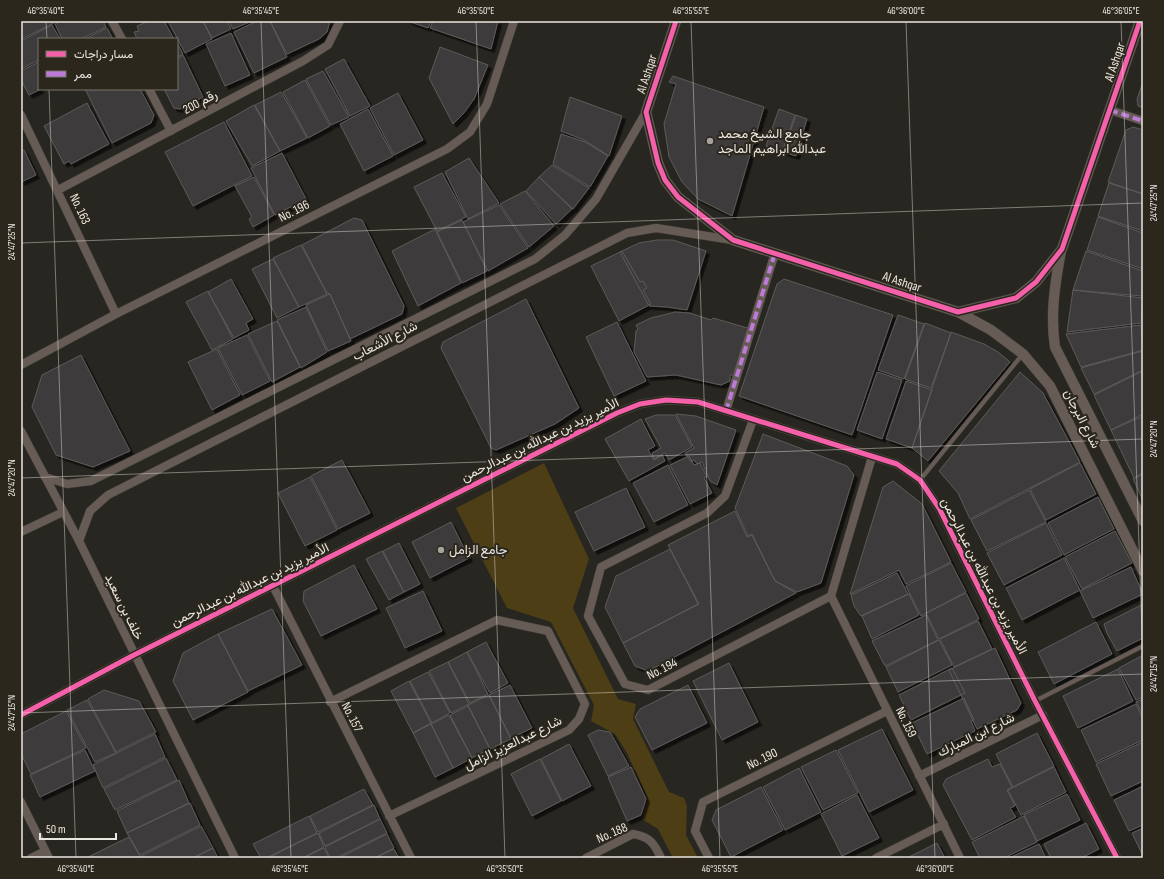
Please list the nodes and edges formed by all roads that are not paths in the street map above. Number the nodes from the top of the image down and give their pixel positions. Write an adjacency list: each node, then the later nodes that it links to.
1 (114, 21): 6 (street)
2 (340, 21): 12 (street, رقم 200)
3 (676, 21): 9 (street, Al Ashqar)
4 (1140, 21): 8 (street, Al Ashqar)
5 (511, 23): 18 (street, No. 196)
6 (122, 38)
7 (149, 90): 12 (street)
8 (1110, 110): 11 (street); 15 (street, Al Ashqar)
9 (646, 112): 14 (street, Al Ashqar); 25 (street, شارع الأشعاب)
10 (21, 115): 13 (street, No. 163)
11 (1143, 121)
12 (171, 132): 13 (street, رقم 200)
13 (58, 190): 18 (street, No. 163)
14 (733, 240): 16 (street, Al Ashqar); 30 (street, شارع الأشعاب)
15 (1062, 249): 17 (street, Al Ashqar); 28 (street, شارع البرجان)
16 (775, 253): 17 (street, Al Ashqar); 21 (street)
17 (958, 312): 19 (street, شارع البرجان)
18 (116, 314): 20 (street, No. 196)
19 (1023, 354): 26 (lane); 31 (street, شارع البرجان)
20 (21, 365)
21 (726, 411): 22 (street, الأمير يزيد بن عبدالله بن عبدالرحمن); 32 (street, الأمير يزيد بن عبدالله بن عبدالرحمن)
22 (753, 420): 24 (street, الأمير يزيد بن عبدالله بن عبدالرحمن); 33 (street, No. 194)
23 (21, 431): 25 (street, خلف بن سعيد)
24 (872, 457): 26 (street, الأمير يزيد بن عبدالله بن عبدالرحمن); 33 (street)
25 (44, 476): 27 (street, خلف بن سعيد)
26 (920, 480): 36 (street, الأمير يزيد بن عبدالله بن عبدالرحمن)
27 (63, 512): 29 (street); 30 (street, خلف بن سعيد)
28 (1143, 521)
29 (21, 532)
30 (79, 540): 35 (street, خلف بن سعيد)
31 (1143, 571)
32 (273, 586): 35 (street, الأمير يزيد بن عبدالله بن عبدالرحمن); 37 (street, No. 157)
33 (831, 596): 38 (street, No. 159)
34 (1143, 646): 36 (lane)
35 (134, 655): 39 (street, الأمير يزيد بن عبدالله بن عبدالرحمن); 47 (street, خلف بن سعيد)
36 (1035, 701): 40 (street, الأمير يزيد بن عبدالله بن عبدالرحمن)
37 (330, 702): 43 (street, No. 157); 43 (street, شارع عبدالعزيز الزامل)
38 (887, 711): 41 (street, No. 159); 51 (street, No. 190)
39 (21, 714)
40 (1043, 715): 41 (street, شارع ابن المبارك); 54 (street, الأمير يزيد بن عبدالله بن عبدالرحمن)
41 (919, 776): 44 (street, No. 159)
42 (21, 802): 45 (street)
43 (389, 816): 48 (street, No. 157)
44 (944, 824): 52 (street); 53 (street, No. 159)
45 (47, 854): 46 (street)
46 (31, 858)
47 (235, 858)
48 (411, 858)
49 (586, 858): 50 (street, No. 188)
50 (661, 858)
51 (709, 858)
52 (876, 858)
53 (960, 858)
54 (1117, 858)

